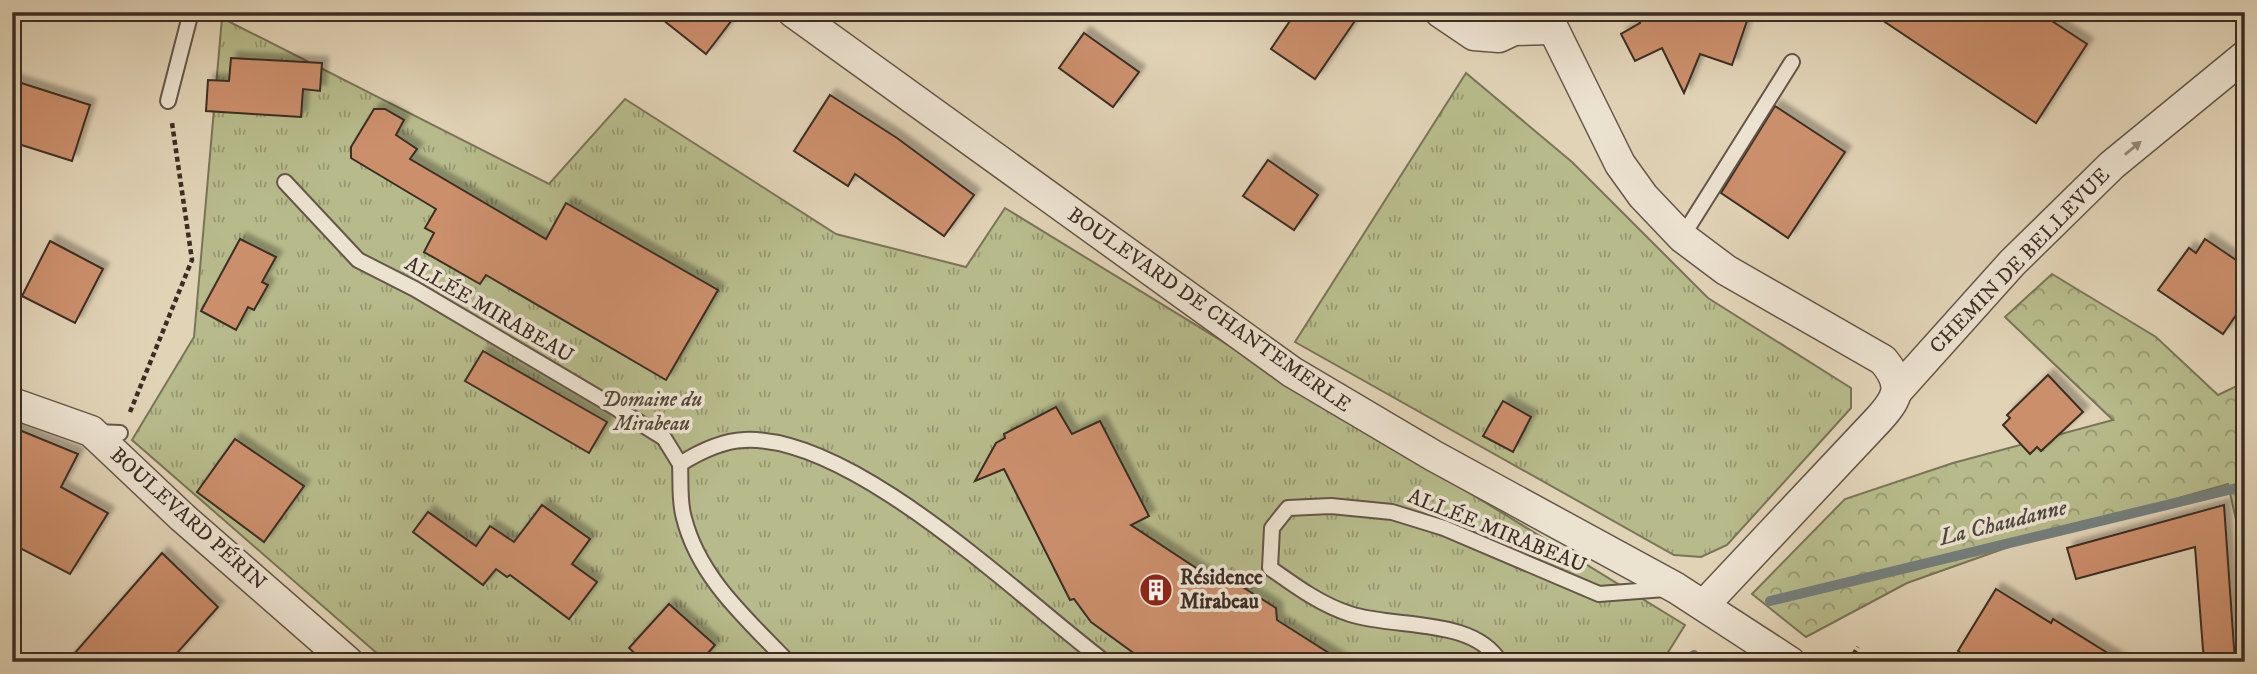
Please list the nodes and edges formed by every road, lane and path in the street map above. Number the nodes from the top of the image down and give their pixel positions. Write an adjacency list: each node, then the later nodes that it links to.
1 (191, 12): 7 (lane)
2 (793, 12): 17 (street, BOULEVARD DE CHANTEMERLE)
3 (1440, 12): 4 (street)
4 (1536, 21): 9 (street)
5 (2245, 56): 11 (street, CHEMIN DE BELLEVUE, one-way to 5)
6 (1792, 62): 9 (lane)
7 (168, 101): 15 (path)
8 (285, 182): 16 (lane, ALLÉE MIRABEAU)
9 (1682, 237): 10 (street)
10 (1872, 352): 11 (street); 13 (street)
11 (1898, 390): 13 (street, CHEMIN DE BELLEVUE)
12 (12, 403): 14 (street, BOULEVARD PÉRIN)
13 (1878, 420): 18 (street)
14 (91, 431): 15 (lane); 20 (street, BOULEVARD PÉRIN)
15 (121, 433)
16 (680, 464): 21 (lane); 22 (lane)
17 (1676, 588): 18 (street, BOULEVARD DE CHANTEMERLE); 23 (lane, ALLÉE MIRABEAU)
18 (1704, 605): 24 (street, BOULEVARD DE CHANTEMERLE)
19 (1858, 647): 25 (path)
20 (348, 662)
21 (788, 662)
22 (1105, 662)
23 (1500, 662)
24 (1790, 662)
25 (1849, 662)

